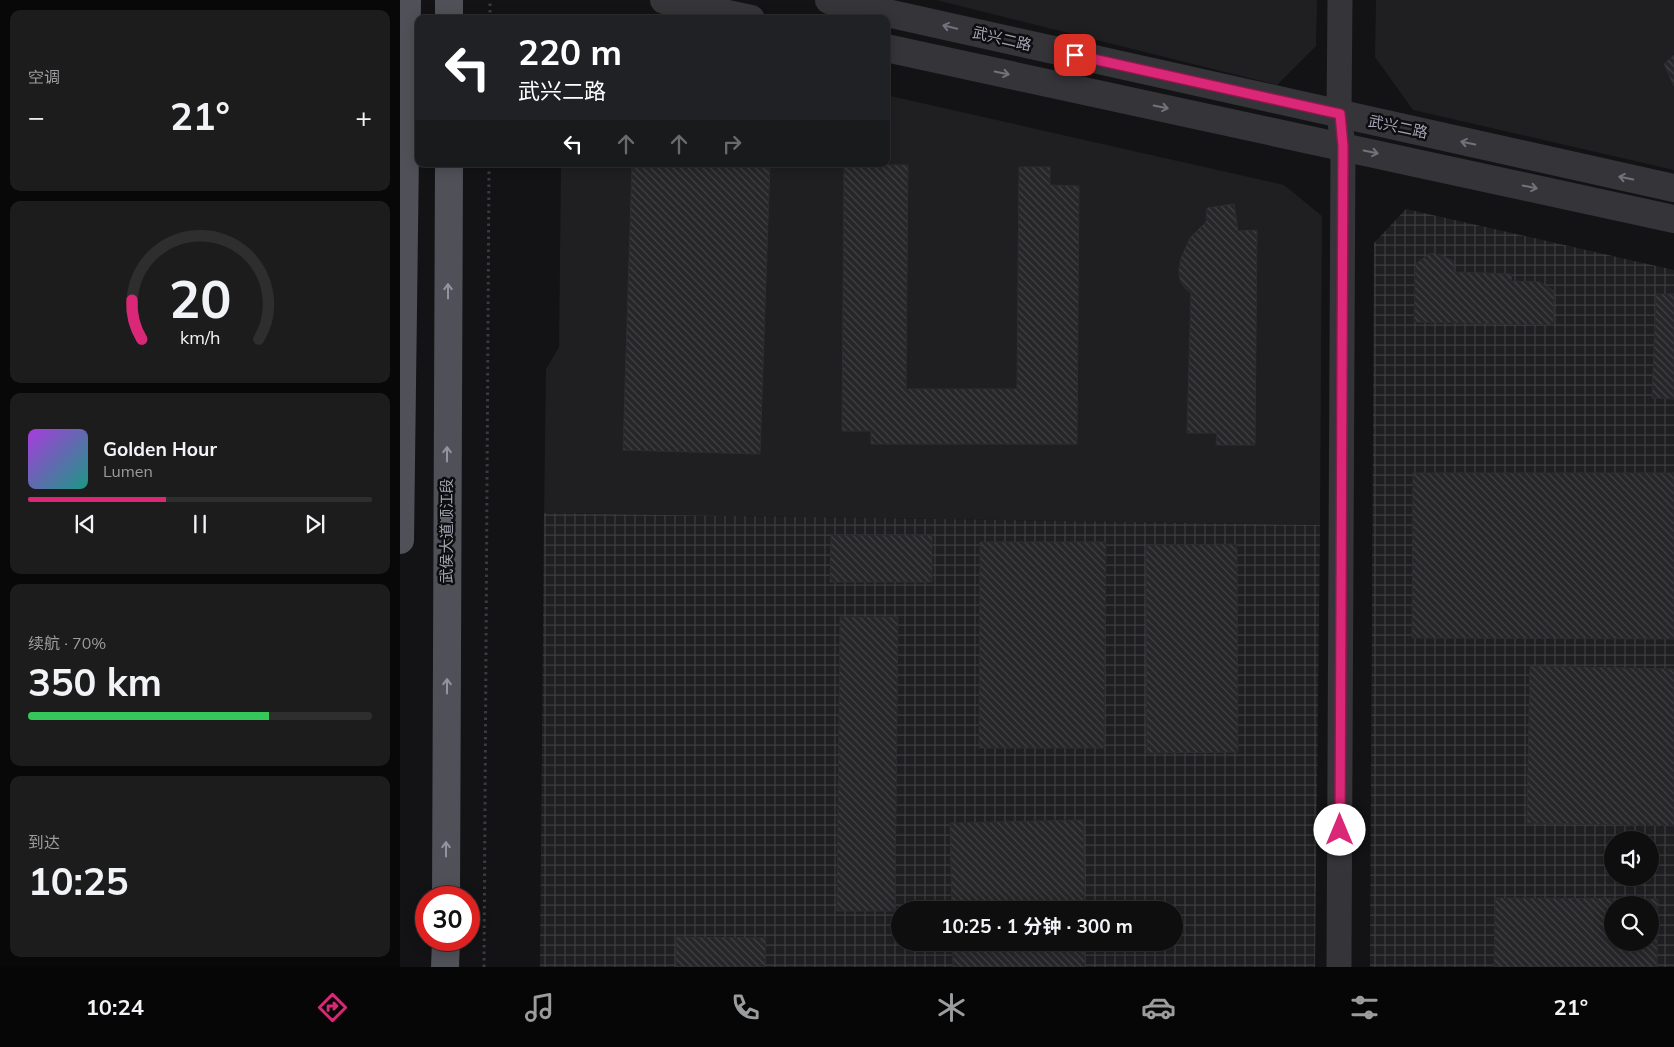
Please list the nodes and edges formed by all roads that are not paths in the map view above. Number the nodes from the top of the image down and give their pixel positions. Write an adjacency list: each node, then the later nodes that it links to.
1 (408, 0): 14 (main road)
2 (449, 0): 6 (main road)
3 (664, 0): 7 (street)
4 (829, 0): 9 (street, 武兴二路, one-way to 4)
5 (1340, 0): 9 (street)
6 (449, 15)
7 (733, 15)
8 (890, 49): 10 (street, one-way to 10)
9 (1340, 114): 10 (street); 12 (street, 武兴二路, one-way to 9)
10 (1343, 146): 15 (street, one-way to 15); 20 (street)
11 (448, 167): 13 (main road, 武侯大道顺江段)
12 (1674, 188)
13 (448, 197): 14 (main road); 17 (main road, 武侯大道顺江段, one-way to 13)
14 (405, 201): 16 (main road)
15 (1674, 219)
16 (400, 540)
17 (446, 886)
18 (446, 951): 19 (main road)
19 (445, 967)
20 (1339, 967)

